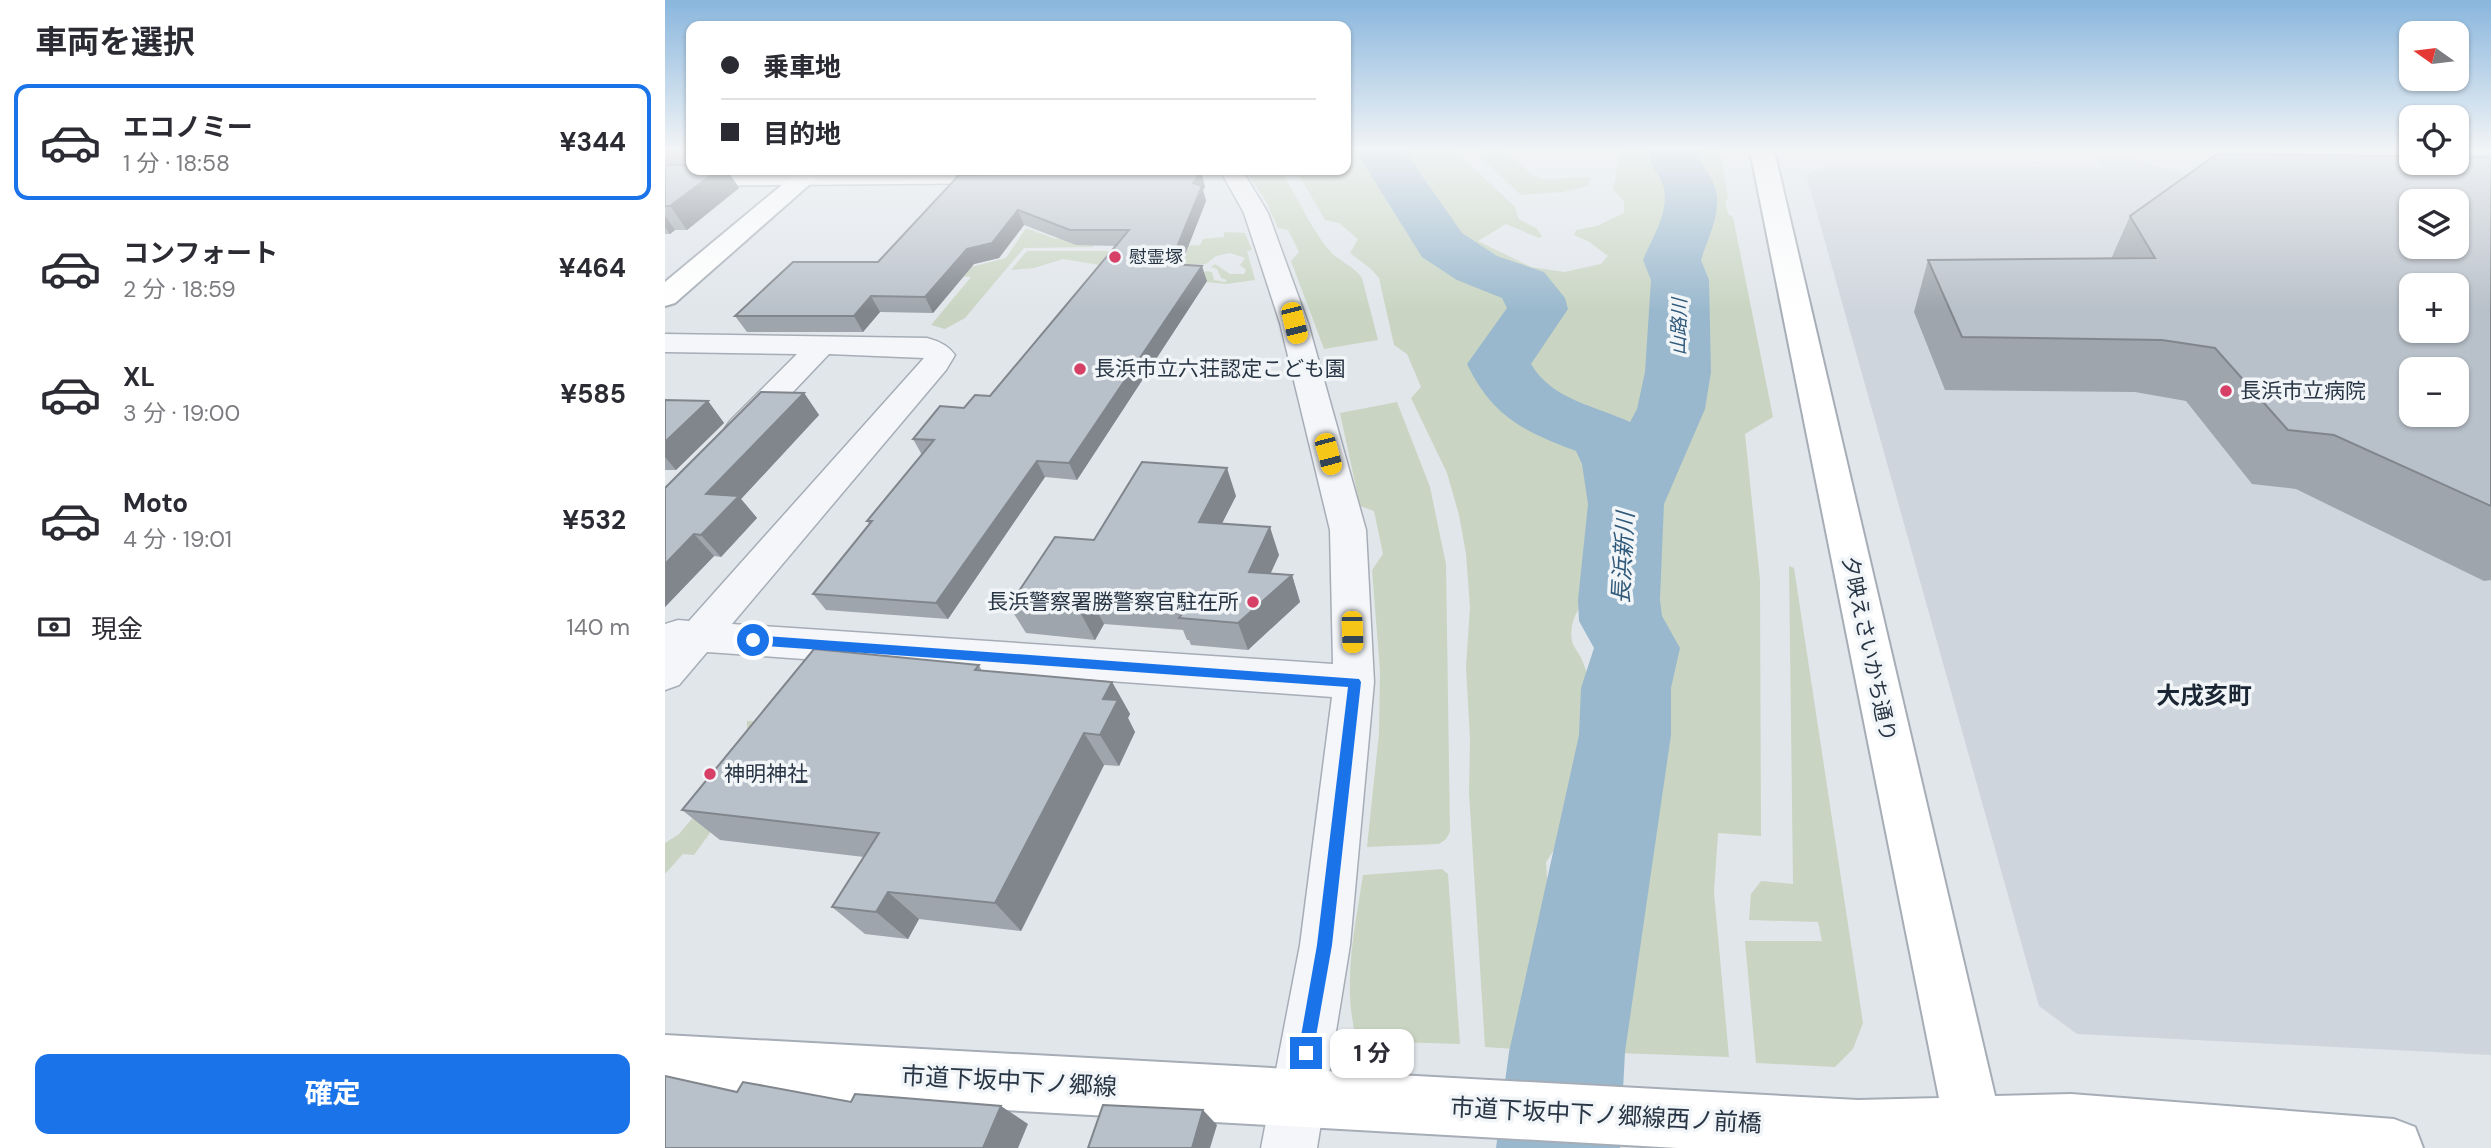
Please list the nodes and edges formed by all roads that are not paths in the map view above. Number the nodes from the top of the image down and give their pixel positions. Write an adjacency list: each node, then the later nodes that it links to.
1 (774, 204): 4 (street)
2 (1249, 204): 10 (street)
3 (1774, 204): 14 (street, 夕映えさいかち通り)
4 (665, 297)
5 (665, 343): 6 (street)
6 (823, 344): 7 (street); 8 (street)
7 (721, 449)
8 (681, 636): 9 (street); 10 (street)
9 (665, 674)
10 (1354, 682): 13 (street)
11 (665, 1063): 13 (street, 市道下坂中下ノ郷線)
12 (1353, 1100): 13 (street, 市道下坂中下ノ郷線); 14 (street, 市道下坂中下ノ郷線西ノ前橋)
13 (1293, 1122)
14 (1976, 1137): 15 (street)
15 (2394, 1148)

